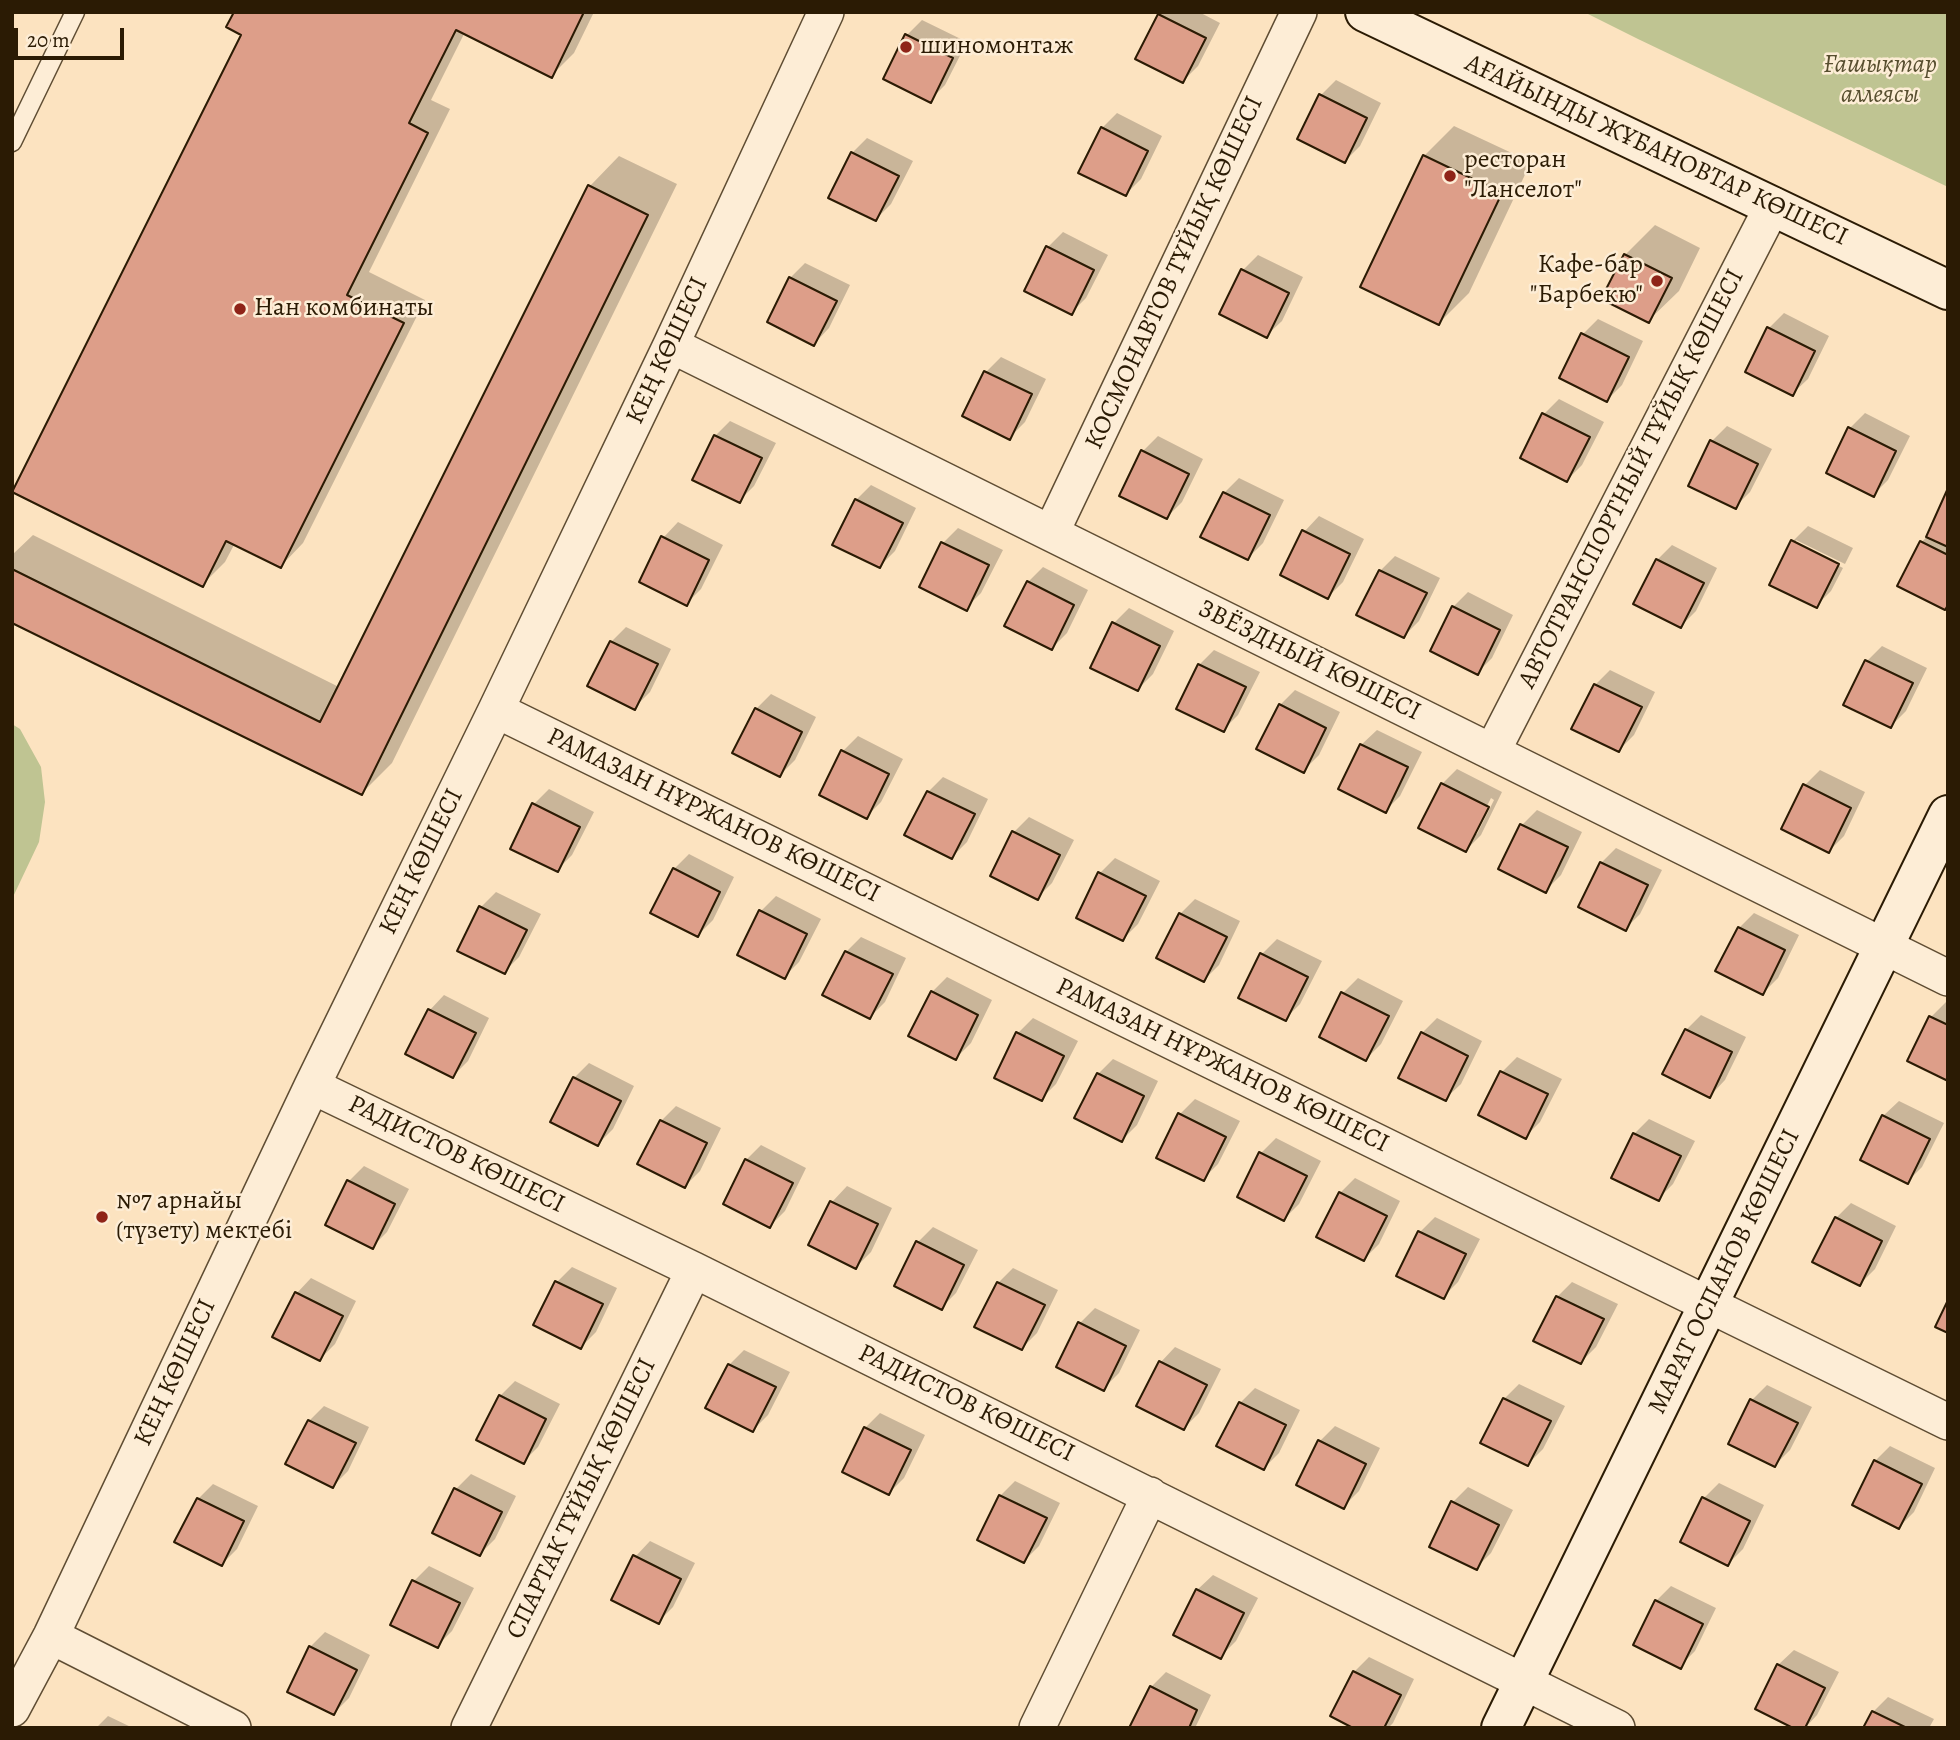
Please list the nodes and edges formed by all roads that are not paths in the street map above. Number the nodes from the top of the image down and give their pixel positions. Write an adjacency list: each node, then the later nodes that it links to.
1 (75, 12): 5 (lane)
2 (826, 12): 8 (street, КЕҢ КӨШЕСІ)
3 (1299, 12): 9 (street, КОСМОНАВТОВ ТҰЙЫҚ КӨШЕСІ)
4 (1365, 12): 6 (street, АҒАЙЫНДЫ ЖҰБАНОВТАР КӨШЕСІ)
5 (12, 142)
6 (1773, 205): 7 (street, АҒАЙЫНДЫ ЖҰБАНОВТАР КӨШЕСІ); 11 (street, АВТОТРАНСПОРТНЫЙ ТҰЙЫҚ КӨШЕСІ)
7 (1948, 290)
8 (671, 345): 9 (street, ЗВЁЗДНЫЙ КӨШЕСІ); 10 (street, КЕҢ КӨШЕСІ)
9 (1051, 533): 11 (street, ЗВЁЗДНЫЙ КӨШЕСІ)
10 (496, 710): 15 (street, КЕҢ КӨШЕСІ); 17 (street, РАМАЗАН НҰРЖАНОВ КӨШЕСІ)
11 (1492, 752): 13 (street, ЗВЁЗДНЫЙ КӨШЕСІ)
12 (1948, 815): 13 (street, МАРАТ ОСПАНОВ КӨШЕСІ)
13 (1884, 946): 14 (street, ЗВЁЗДНЫЙ КӨШЕСІ); 17 (street, МАРАТ ОСПАНОВ КӨШЕСІ)
14 (1948, 978)
15 (312, 1086): 16 (street, РАДИСТОВ КӨШЕСІ); 20 (street, КЕҢ КӨШЕСІ)
16 (694, 1270): 19 (street, РАДИСТОВ КӨШЕСІ); 24 (street, СПАРТАК ТҰЙЫҚ КӨШЕСІ)
17 (1709, 1304): 18 (street, РАМАЗАН НҰРЖАНОВ КӨШЕСІ); 21 (street, МАРАТ ОСПАНОВ КӨШЕСІ)
18 (1948, 1422)
19 (1150, 1495): 21 (street, РАДИСТОВ КӨШЕСІ); 25 (street)
20 (51, 1636): 22 (street, КЕҢ КӨШЕСІ); 23 (street)
21 (1525, 1681): 26 (street, МАРАТ ОСПАНОВ КӨШЕСІ); 27 (street, РАДИСТОВ КӨШЕСІ)
22 (12, 1709)
23 (233, 1728)
24 (469, 1728)
25 (1037, 1728)
26 (1501, 1728)
27 (1617, 1728)

